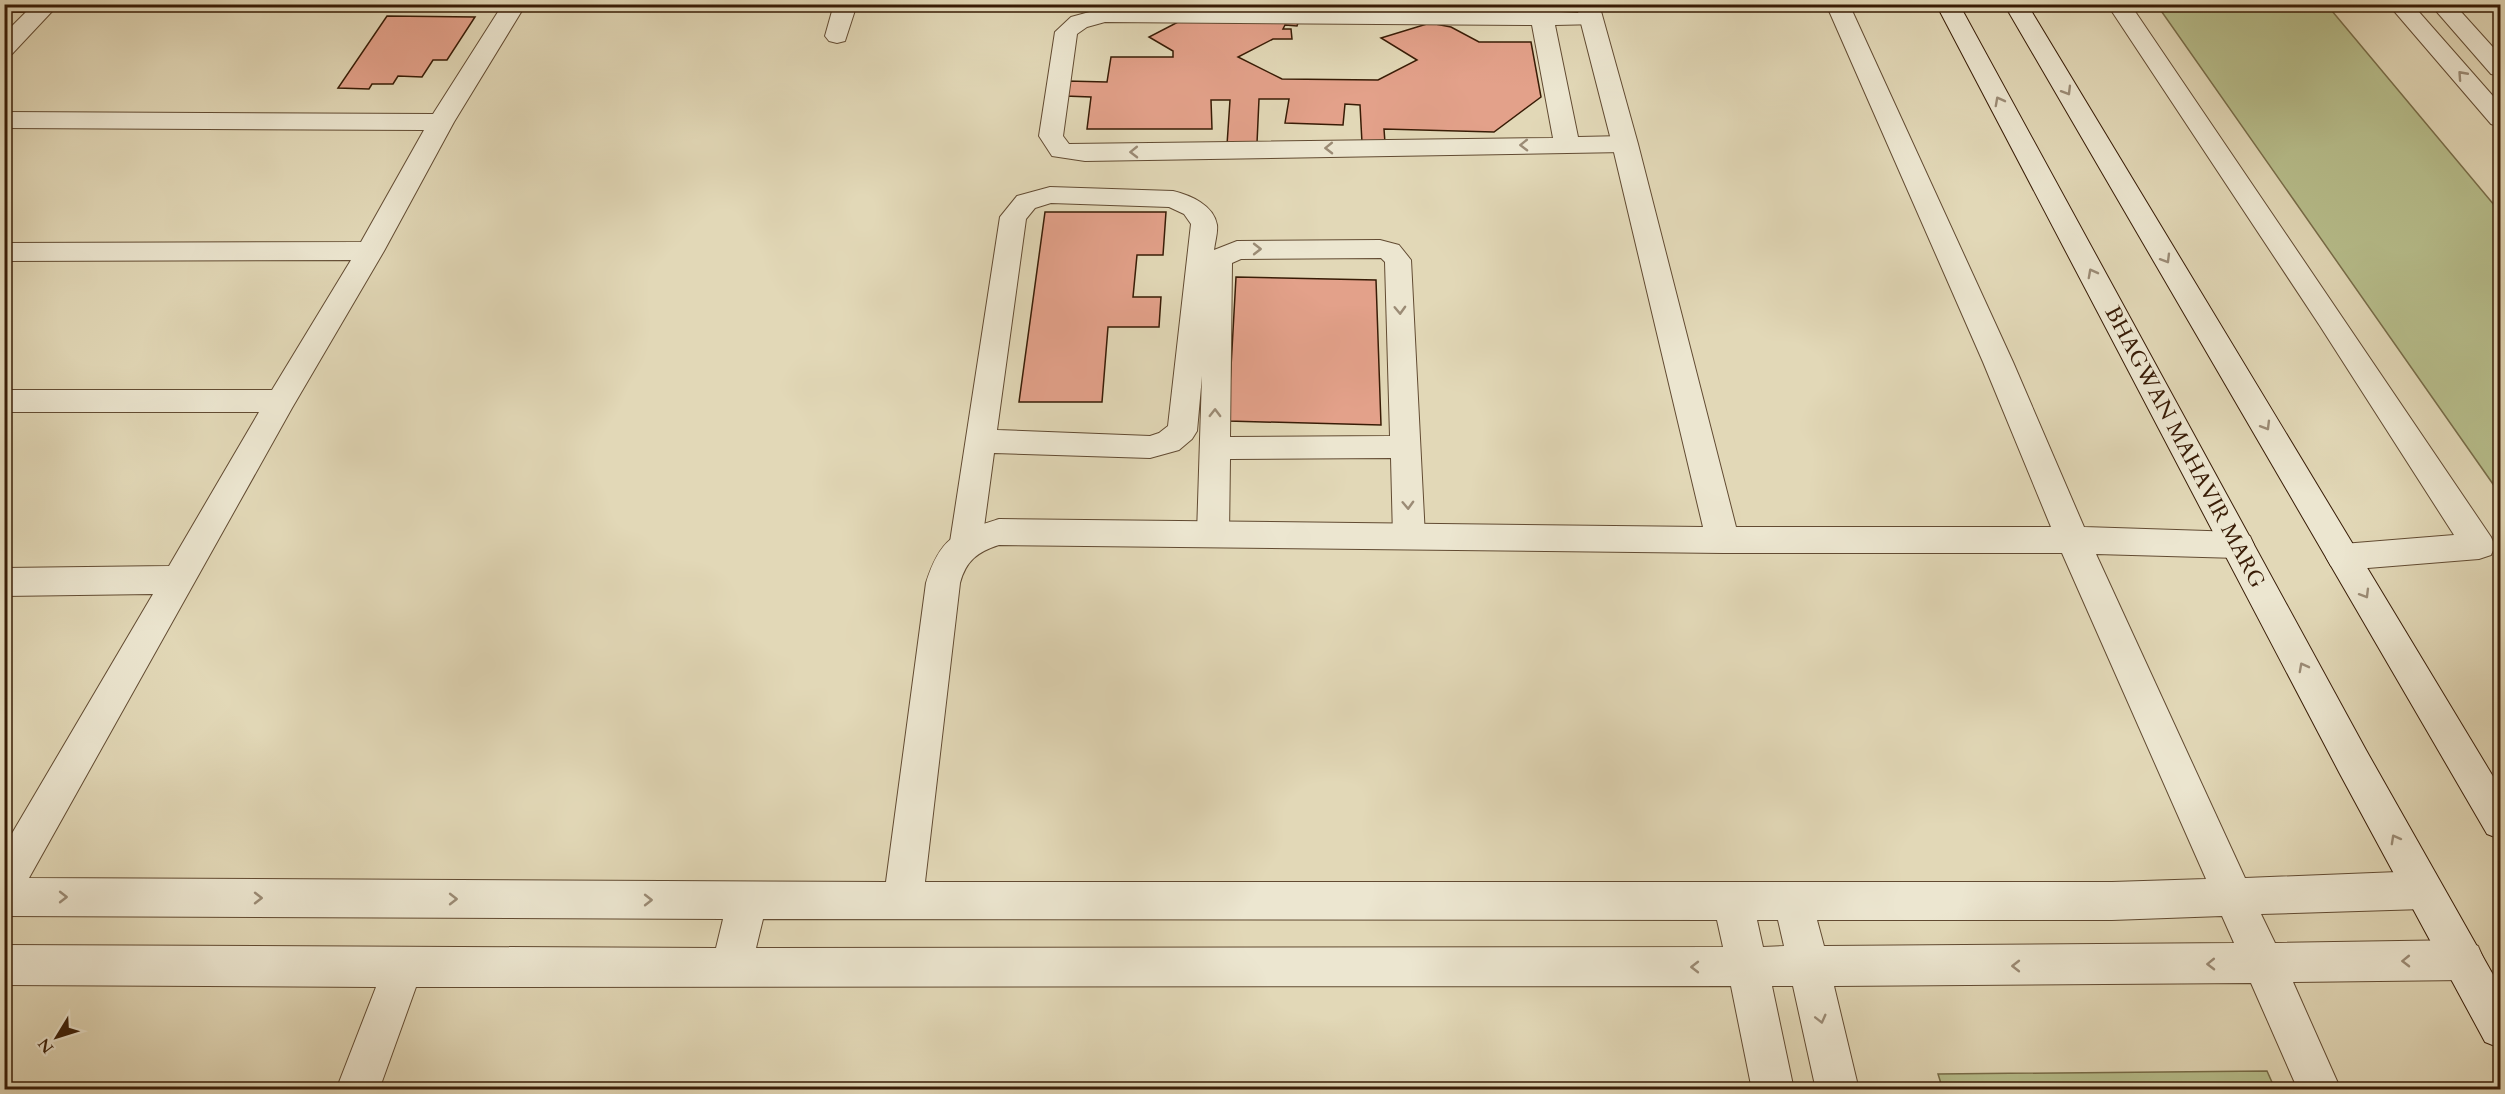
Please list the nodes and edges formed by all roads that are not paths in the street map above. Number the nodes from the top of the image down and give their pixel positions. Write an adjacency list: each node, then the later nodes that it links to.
1 (515, 4): 19 (street)
2 (846, 4): 13 (street)
3 (1837, 4): 32 (street)
4 (1947, 4): 34 (street, BHAGWAN MAHAVIR MARG, one-way to 4)
5 (2015, 4): 35 (street, one-way to 35)
6 (2118, 4): 35 (street)
7 (2399, 4): 16 (street, one-way to 7)
8 (2441, 4): 15 (street)
9 (4, 5): 10 (street)
10 (46, 5): 14 (street)
11 (1589, 12): 12 (lane); 21 (street)
12 (1542, 18): 20 (lane); 20 (lane, one-way to 12)
13 (837, 36)
14 (4, 49)
15 (2500, 69)
16 (2492, 99): 17 (street)
17 (2500, 119)
18 (4, 120): 19 (street)
19 (441, 122): 22 (street)
20 (1567, 144): 21 (lane)
21 (1625, 144): 31 (street)
22 (370, 251): 23 (street); 25 (street)
23 (4, 252)
24 (4, 401): 25 (street)
25 (281, 401): 36 (street)
26 (981, 441): 26 (lane); 33 (lane)
27 (1405, 447): 28 (lane); 28 (lane, one-way to 27); 30 (lane, one-way to 30)
28 (1215, 448): 29 (lane)
29 (1213, 534): 30 (street); 33 (street)
30 (1409, 537): 31 (street)
31 (1724, 540): 32 (street)
32 (2073, 540): 34 (street); 41 (street)
33 (966, 542): 44 (street)
34 (2238, 545): 40 (street, BHAGWAN MAHAVIR MARG, one-way to 34)
35 (2343, 557): 38 (street, one-way to 38)
36 (180, 580): 37 (street); 39 (street)
37 (4, 582)
38 (2500, 822)
39 (4, 885)
40 (2423, 890): 41 (street); 47 (street)
41 (2233, 895): 46 (street); 48 (street)
42 (4, 897): 43 (street, one-way to 43)
43 (747, 901): 44 (street); 52 (street)
44 (903, 901): 45 (street)
45 (1733, 901): 46 (street); 50 (street)
46 (1793, 901): 51 (street)
47 (2464, 960): 48 (street, one-way to 48); 54 (street)
48 (2264, 963): 51 (street, one-way to 51); 58 (street)
49 (4, 965): 53 (street)
50 (1747, 967): 51 (street); 52 (street, one-way to 52); 56 (street)
51 (1808, 967): 57 (street, one-way to 57)
52 (731, 968): 53 (street)
53 (403, 969): 55 (street)
54 (2500, 1027)
55 (357, 1089)
56 (1773, 1089)
57 (1838, 1089)
58 (2320, 1089)

